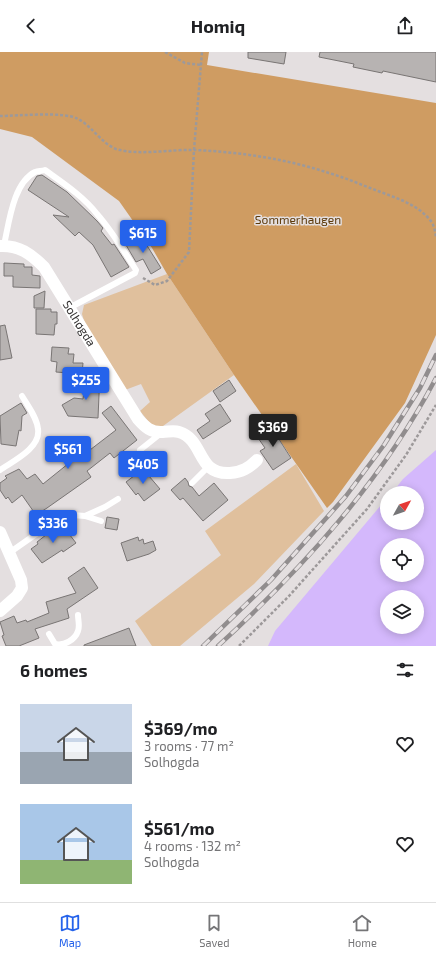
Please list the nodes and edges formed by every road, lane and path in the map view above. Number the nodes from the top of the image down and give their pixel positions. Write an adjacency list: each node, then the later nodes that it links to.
1 (165, 52): 3 (path)
2 (202, 52): 3 (path)
3 (201, 65): 5 (path)
4 (0, 116): 5 (path)
5 (194, 150): 6 (path); 8 (path)
6 (436, 237)
7 (2, 246): 8 (lane); 9 (street, Solhøgda)
8 (135, 273): 9 (lane)
9 (69, 308): 12 (street, Solhøgda)
10 (22, 396): 16 (lane)
11 (436, 405): 26 (path)
12 (163, 432): 13 (lane); 15 (street, Solhøgda)
13 (140, 450)
14 (257, 460): 15 (street, Solhøgda)
15 (206, 463): 17 (lane)
16 (0, 470)
17 (192, 483)
18 (118, 499): 19 (lane)
19 (85, 516): 20 (lane); 22 (lane)
20 (101, 521)
21 (0, 532): 22 (street)
22 (9, 553): 23 (street)
23 (0, 611)
24 (78, 615): 25 (lane)
25 (49, 634)
26 (239, 646)

